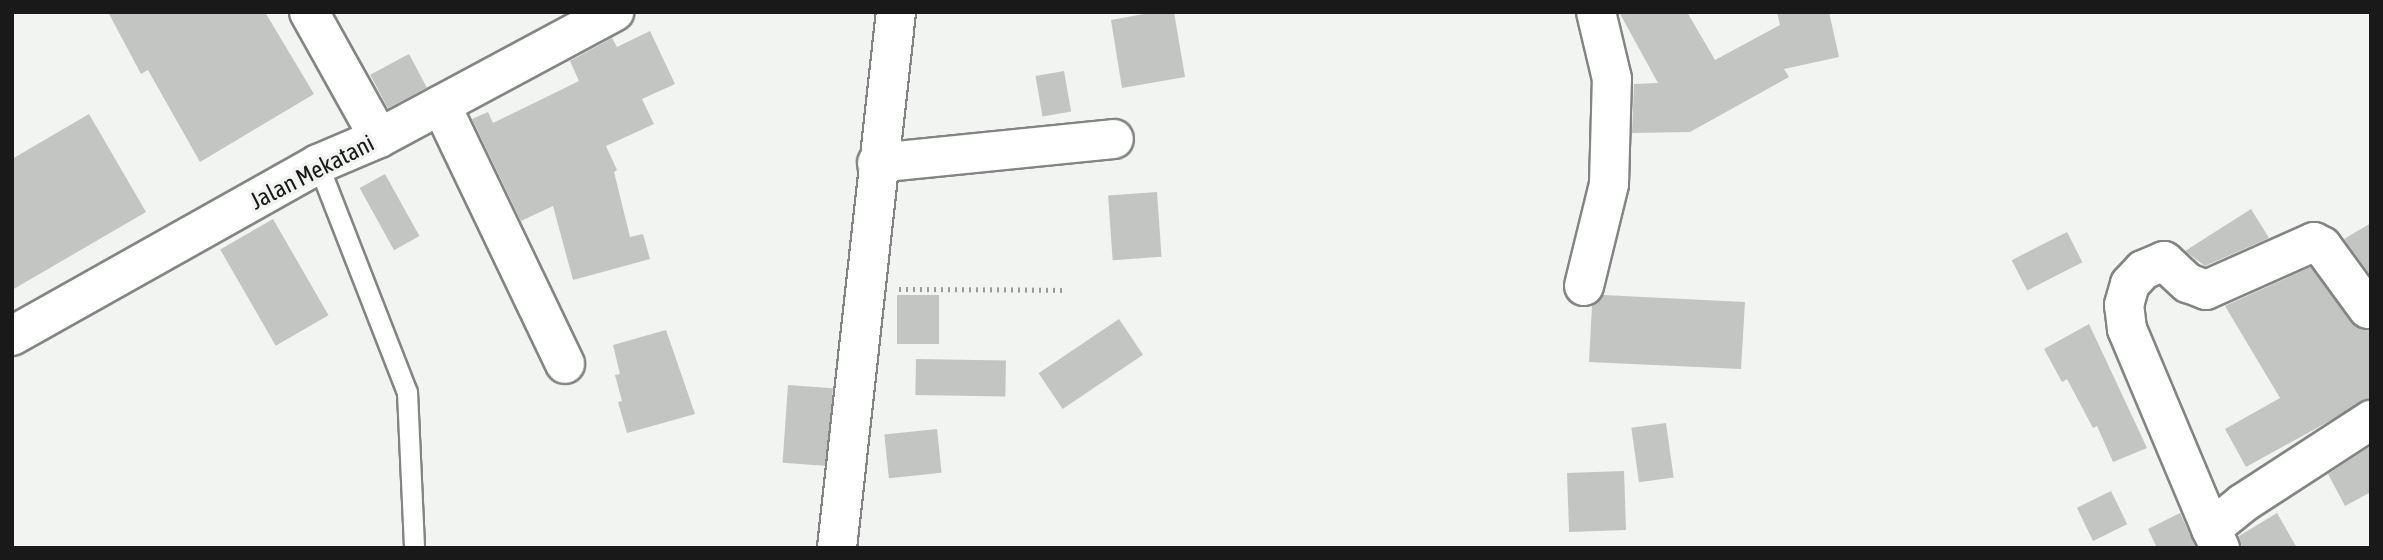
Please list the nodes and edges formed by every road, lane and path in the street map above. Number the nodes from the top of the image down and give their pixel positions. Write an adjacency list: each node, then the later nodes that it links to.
1 (309, 12): 6 (street)
2 (614, 12): 5 (street, Jalan Mekatani)
3 (896, 12): 8 (street)
4 (1596, 12): 10 (street)
5 (441, 105): 6 (street, Jalan Mekatani); 15 (street)
6 (379, 138): 9 (street, Jalan Mekatani)
7 (1114, 139): 8 (street)
8 (877, 163): 11 (street)
9 (318, 164): 14 (street, Jalan Mekatani); 18 (lane)
10 (1584, 286)
11 (863, 288): 12 (path); 19 (street)
12 (1067, 290)
13 (2368, 309): 17 (street)
14 (12, 336)
15 (565, 364)
16 (2371, 420): 17 (street)
17 (2215, 539)
18 (414, 548)
19 (837, 548)

